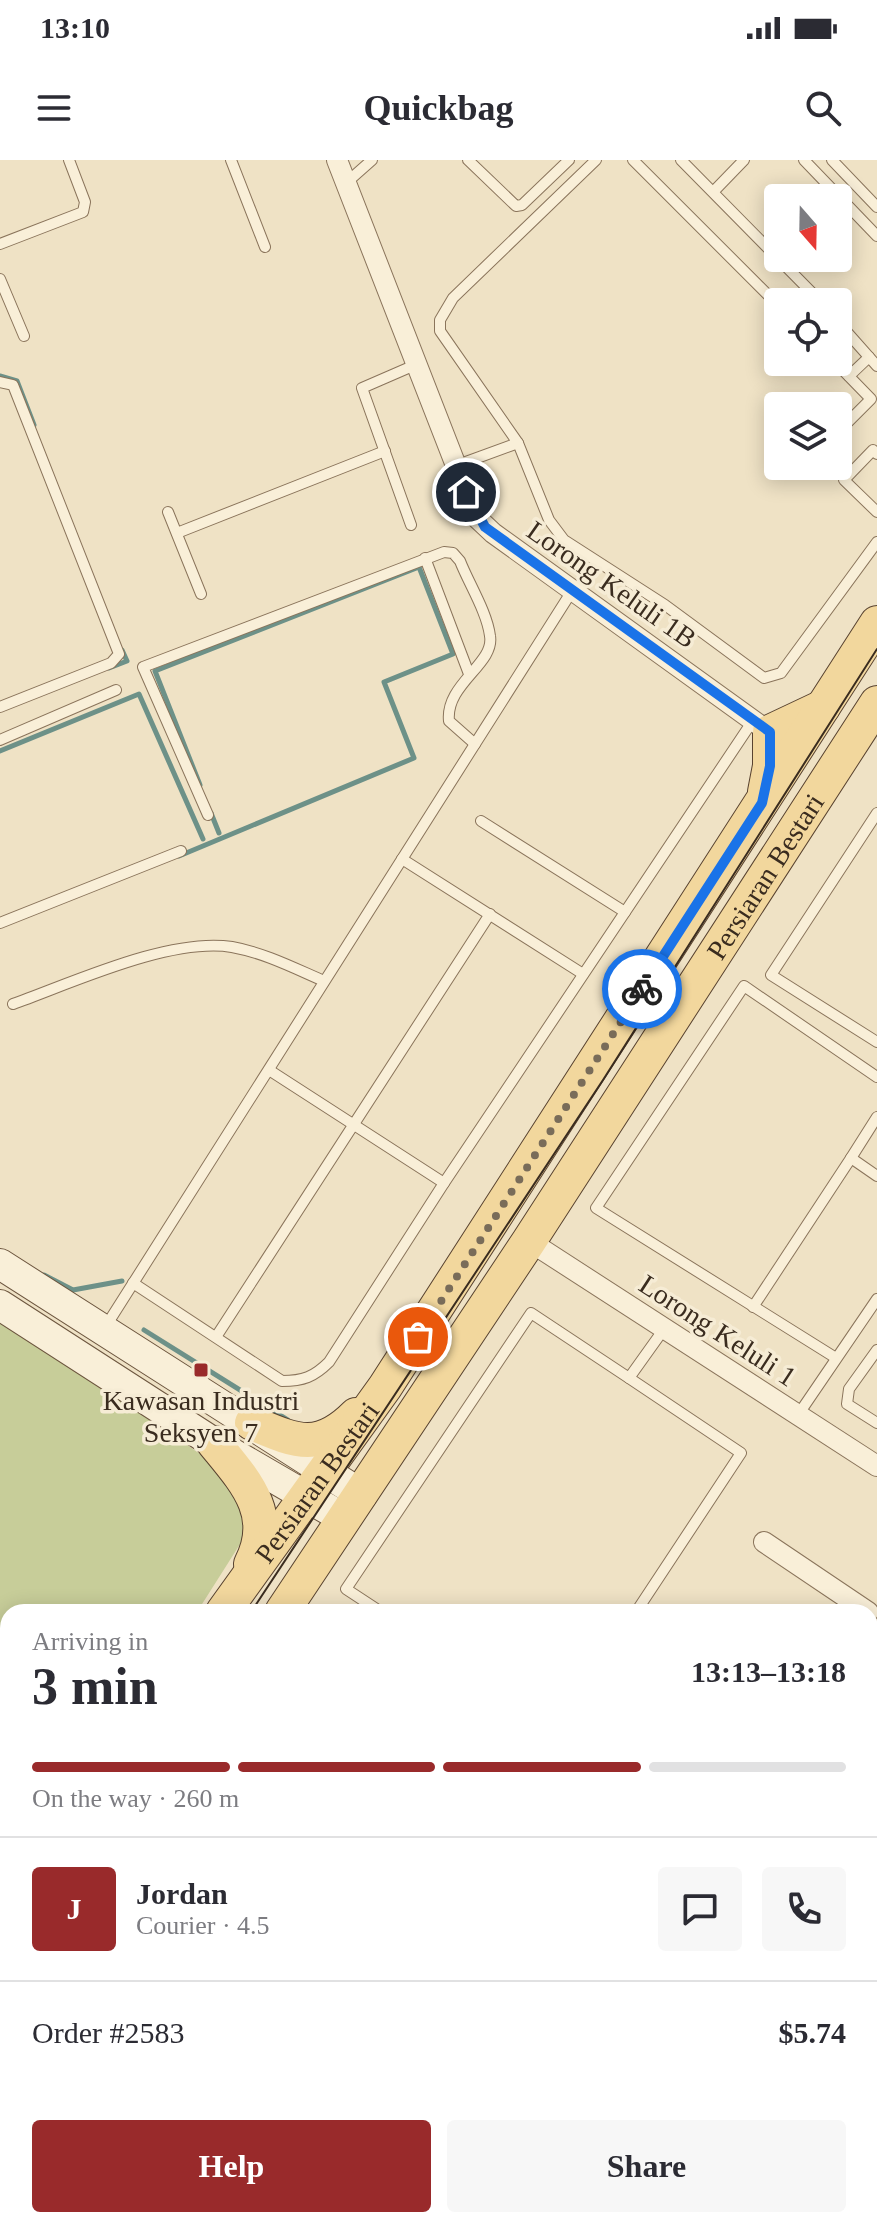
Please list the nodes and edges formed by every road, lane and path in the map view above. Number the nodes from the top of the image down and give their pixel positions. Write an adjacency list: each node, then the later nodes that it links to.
1 (69, 160): 17 (lane)
2 (231, 160): 18 (lane)
3 (337, 160): 13 (street, Lorong Keluli 1B)
4 (372, 160): 13 (lane)
5 (468, 160): 6 (lane)
6 (569, 160)
7 (596, 160): 31 (lane)
8 (633, 160): 21 (lane)
9 (744, 160): 14 (lane)
10 (804, 160): 16 (lane)
11 (832, 160): 15 (lane)
12 (684, 161): 14 (lane)
13 (346, 183): 25 (street, Lorong Keluli 1B)
14 (714, 191): 20 (lane)
15 (877, 207)
16 (877, 236)
17 (0, 244)
18 (265, 247)
19 (0, 279): 22 (lane)
20 (808, 288)
21 (764, 291)
22 (24, 336)
23 (852, 338): 24 (lane)
24 (873, 361): 26 (lane)
25 (415, 365): 32 (lane); 34 (street, Lorong Keluli 1B)
26 (852, 374)
27 (849, 376): 29 (lane)
28 (0, 382): 47 (lane)
29 (874, 402): 30 (lane)
30 (852, 420)
31 (518, 443): 34 (lane); 39 (lane)
32 (385, 451): 37 (lane); 38 (lane)
33 (877, 454): 36 (lane)
34 (455, 466): 41 (street, Lorong Keluli 1B)
35 (168, 512): 38 (lane)
36 (877, 512)
37 (411, 525)
38 (177, 533): 42 (lane)
39 (877, 542)
40 (425, 558): 44 (lane); 44 (lane); 52 (lane)
41 (572, 591): 48 (street, Lorong Keluli 1B); 50 (lane)
42 (201, 594)
43 (877, 623): 48 (main road)
44 (469, 674): 50 (lane)
45 (116, 690): 49 (lane)
46 (877, 703): 70 (main road, Persiaran Bestari)
47 (0, 707)
48 (773, 734): 56 (lane); 82 (main road, Persiaran Bestari)
49 (0, 740)
50 (475, 744): 55 (lane)
51 (877, 813): 62 (lane)
52 (208, 815)
53 (481, 821): 56 (lane)
54 (181, 851): 58 (lane)
55 (402, 859): 57 (lane); 60 (lane)
56 (625, 912): 59 (lane)
57 (490, 914): 59 (lane); 66 (lane)
58 (0, 923)
59 (583, 974): 69 (lane)
60 (324, 981): 61 (lane); 63 (lane)
61 (13, 1004)
62 (877, 1042)
63 (269, 1070): 66 (lane); 72 (lane)
64 (877, 1077): 75 (lane)
65 (877, 1117): 67 (lane)
66 (354, 1125): 69 (lane); 78 (lane)
67 (851, 1158): 68 (lane); 75 (lane)
68 (877, 1176)
69 (444, 1183): 78 (lane)
70 (529, 1241): 77 (street, Lorong Keluli 1); 89 (main road, Persiaran Bestari)
71 (0, 1264): 76 (street)
72 (133, 1283): 76 (lane); 78 (lane)
73 (877, 1299): 80 (lane)
74 (0, 1305): 86 (street)
75 (753, 1307): 80 (lane)
76 (105, 1328): 84 (street)
77 (664, 1329): 81 (lane); 83 (street, Lorong Keluli 1)
78 (216, 1337)
79 (877, 1350): 85 (lane)
80 (836, 1358): 83 (lane)
81 (629, 1378): 94 (lane); 95 (lane)
82 (385, 1387): 84 (main road); 88 (main road, Persiaran Bestari)
83 (798, 1415): 87 (street, Lorong Keluli 1)
84 (252, 1423): 88 (street)
85 (877, 1423)
86 (214, 1443): 88 (street); 91 (main road)
87 (877, 1466)
88 (316, 1485): 89 (street); 92 (main road, Persiaran Bestari)
89 (354, 1507): 93 (main road, Persiaran Bestari)
90 (764, 1542): 96 (street)
91 (228, 1604)
92 (228, 1604)
93 (287, 1604)
94 (369, 1604)
95 (641, 1604)
96 (856, 1604)

